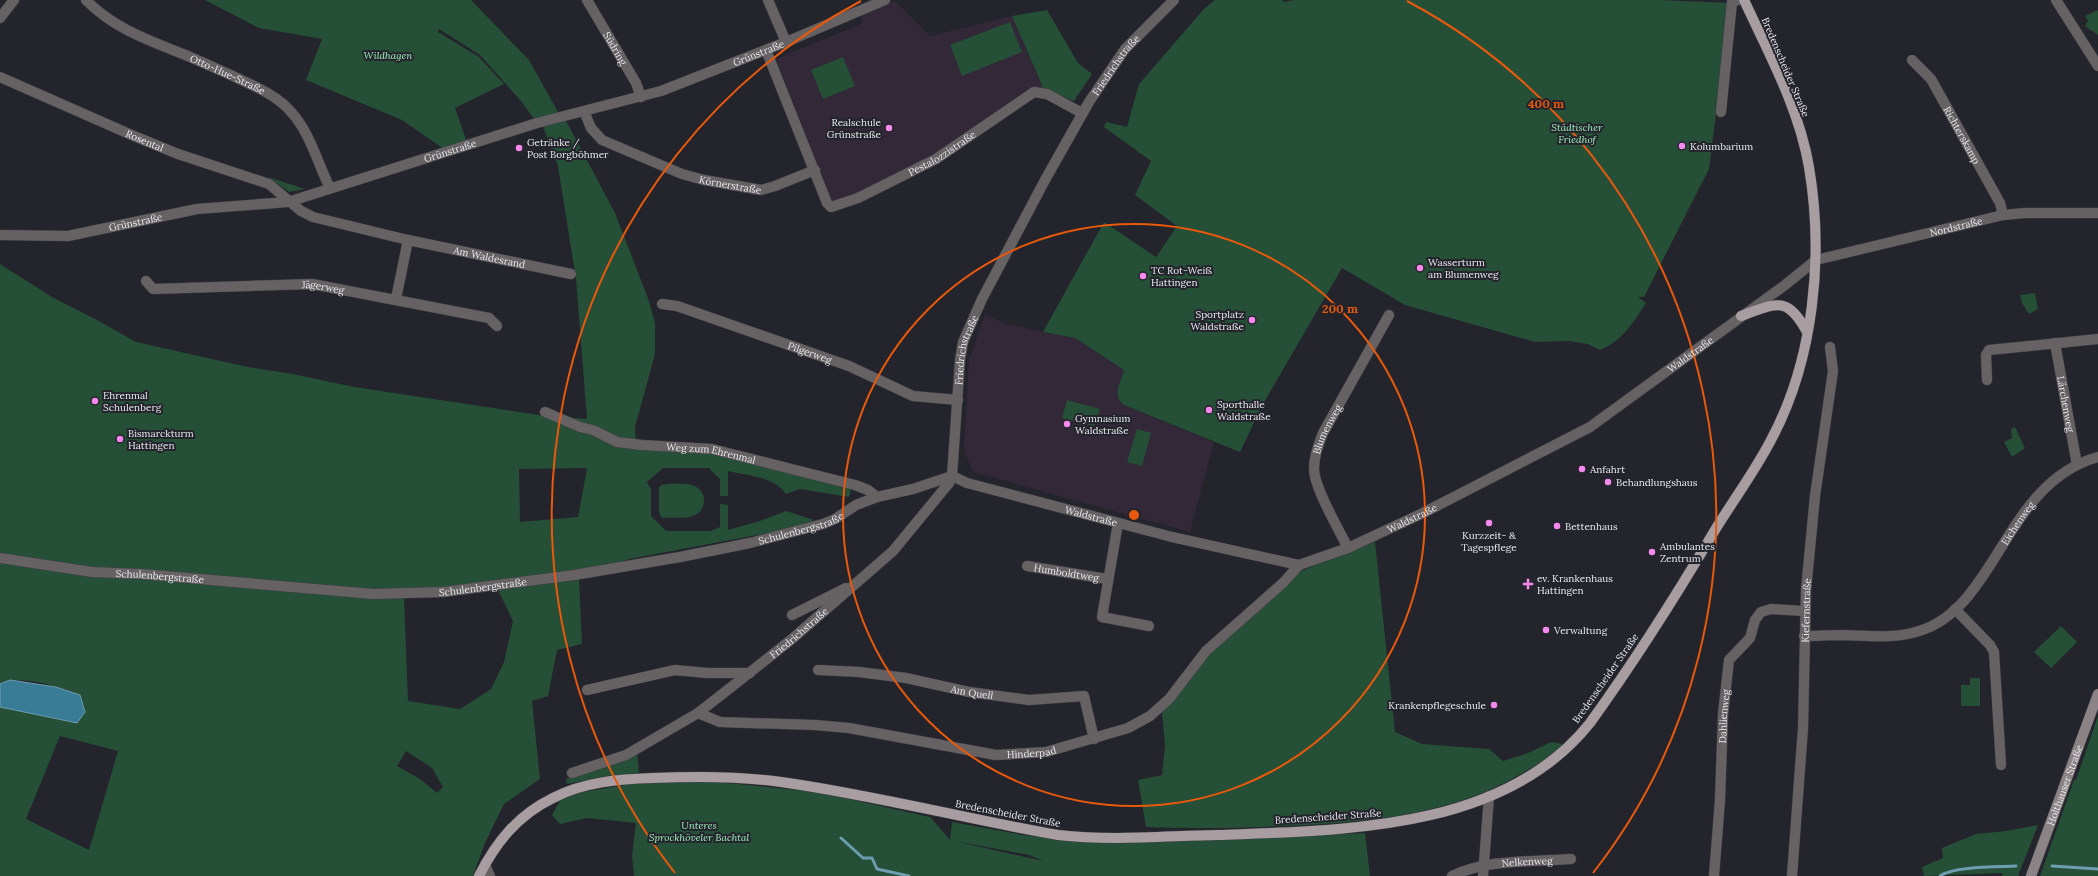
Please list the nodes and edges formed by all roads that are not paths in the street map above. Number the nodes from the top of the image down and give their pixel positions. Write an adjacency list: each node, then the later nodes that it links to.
1 (14, 0): 10 (street)
2 (86, 0): 21 (street, Otto-Hue-Straße)
3 (587, 0): 16 (street, Südring)
4 (768, 0): 11 (street)
5 (885, 0): 11 (street, Grünstraße)
6 (1174, 0): 19 (street, Friedrichstraße)
7 (1738, 0): 18 (street)
8 (1744, 0): 27 (main road, Bredenscheider Straße)
9 (2056, 0): 14 (street)
10 (1, 12)
11 (786, 42): 12 (street, Grünstraße)
12 (766, 50): 16 (street, Grünstraße); 20 (street)
13 (1912, 60): 24 (street, Richterskamp)
14 (2098, 66)
15 (0, 77): 22 (street, Rosental)
16 (641, 97): 17 (street, Grünstraße)
17 (584, 111): 20 (street, Körnerstraße); 21 (street, Grünstraße)
18 (1721, 112)
19 (1082, 113): 20 (street, Pestalozzistraße); 40 (street, Friedrichstraße)
20 (815, 170)
21 (330, 188): 22 (street, Grünstraße)
22 (288, 202): 25 (street, Grünstraße); 26 (street, Am Waldesrand)
23 (2098, 213): 24 (street, Nordstraße)
24 (2003, 215): 27 (street, Nordstraße)
25 (0, 235)
26 (408, 240): 28 (street, Am Waldesrand); 30 (street)
27 (1816, 260): 33 (street, Waldstraße); 35 (main road, Bredenscheider Straße)
28 (571, 274)
29 (146, 281): 30 (street, Jägerweg)
30 (396, 299): 34 (street, Jägerweg)
31 (662, 304): 40 (street, Pilgerweg)
32 (1389, 315): 47 (street, Blumenweg)
33 (1741, 316): 35 (main road); 47 (street, Waldstraße)
34 (497, 326)
35 (1807, 332): 66 (main road, Bredenscheider Straße)
36 (2098, 339): 37 (street)
37 (2055, 343): 39 (street); 43 (street, Lärchenweg)
38 (1830, 347): 54 (street, Kiefernstraße)
39 (1987, 380)
40 (958, 400): 44 (street, Friedrichstraße)
41 (545, 412): 45 (street, Weg zum Ehrenmal)
42 (2098, 458): 43 (street, Eichenweg)
43 (2077, 465): 53 (street, Eichenweg)
44 (952, 476): 45 (street, Schulenbergstraße); 46 (street, Waldstraße); 52 (street, Friedrichstraße)
45 (877, 497): 48 (street, Schulenbergstraße)
46 (1118, 523): 49 (street, Waldstraße); 51 (street, Humboldtweg)
47 (1348, 548): 49 (street, Waldstraße)
48 (0, 558)
49 (1299, 565): 63 (street, Hinderpad)
50 (1026, 566): 51 (street, Humboldtweg)
51 (1107, 580): 56 (street, Humboldtweg)
52 (858, 582): 55 (street); 59 (street, Friedrichstraße)
53 (1955, 609): 57 (street, Eichenweg); 64 (street)
54 (1804, 611): 57 (street, Kiefernstraße); 73 (street, Dahlienweg)
55 (792, 615)
56 (1149, 626)
57 (1804, 636): 74 (street, Kiefernstraße)
58 (818, 670): 63 (street, Am Quell)
59 (750, 672): 60 (street); 62 (street, Friedrichstraße)
60 (587, 690)
61 (2098, 694): 75 (street, Holthauser Straße)
62 (698, 713): 63 (street, Hinderpad); 65 (street, Friedrichstraße)
63 (1094, 739)
64 (2001, 766)
65 (572, 773)
66 (1489, 796): 68 (main road, Bredenscheider Straße); 69 (street)
67 (1571, 859): 69 (street, Nelkenweg)
68 (485, 865): 70 (main road, Bredenscheider Straße); 71 (street)
69 (1484, 871): 72 (street, Nelkenweg)
70 (479, 876)
71 (490, 876)
72 (1452, 876)
73 (1714, 876)
74 (1792, 876)
75 (2030, 876)

